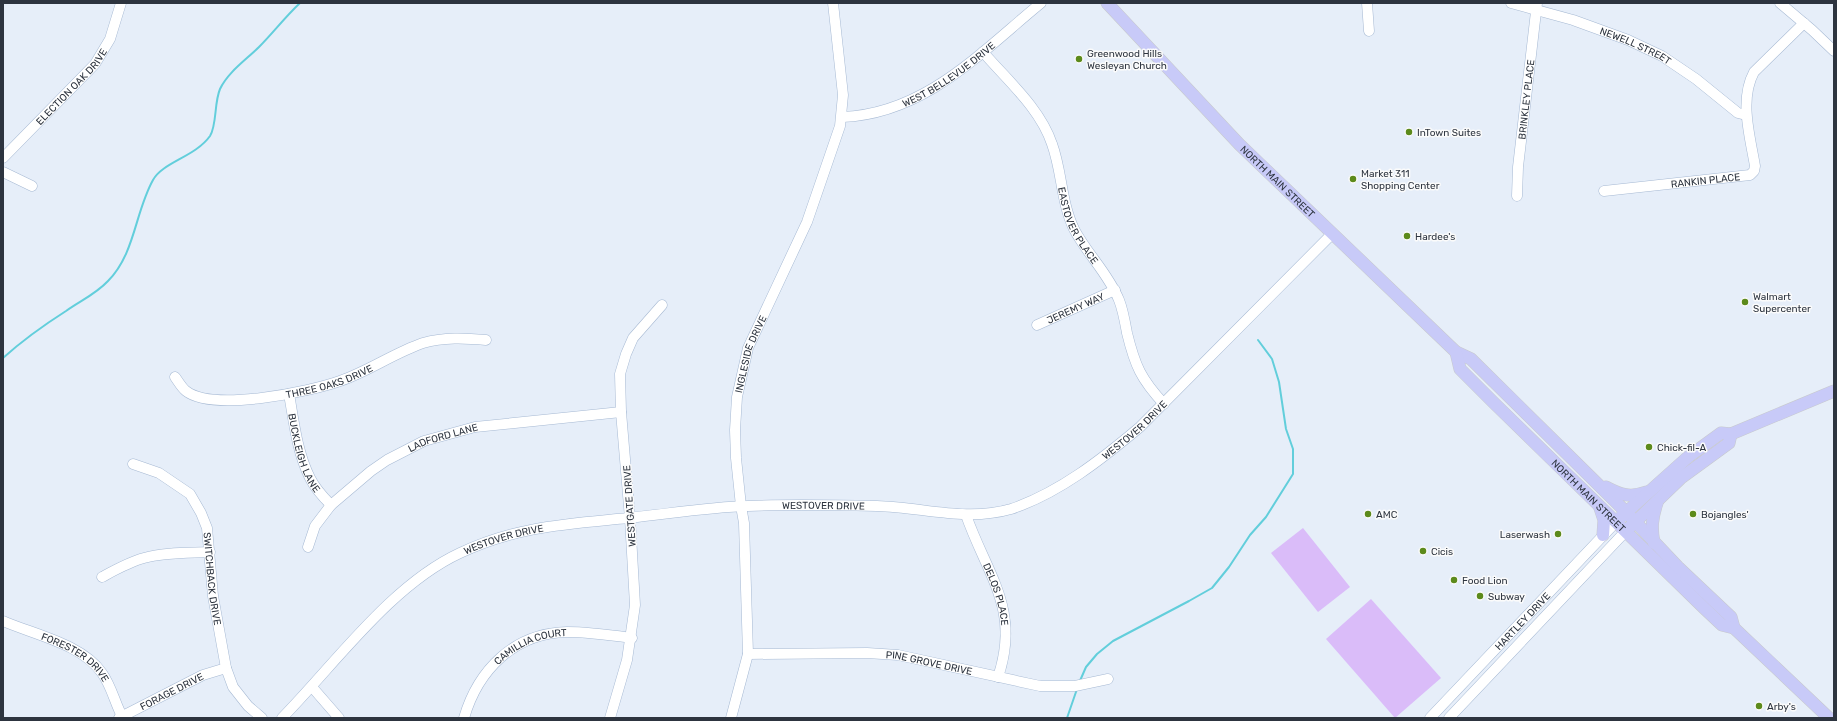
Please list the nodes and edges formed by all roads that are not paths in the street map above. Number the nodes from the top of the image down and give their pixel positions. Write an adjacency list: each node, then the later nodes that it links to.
1 (121, 3): 15 (street, ELECTION OAK DRIVE)
2 (833, 3): 14 (street, INGLESIDE DRIVE)
3 (1041, 3): 12 (street, WEST BELLEVUE DRIVE)
4 (1108, 3): 20 (main road, NORTH MAIN STREET)
5 (1367, 3): 10 (street)
6 (1511, 3): 8 (street, NEWELL STREET)
7 (1780, 3): 9 (street)
8 (1537, 6): 13 (street, NEWELL STREET); 19 (street, BRINKLEY PLACE)
9 (1804, 23): 11 (street); 13 (street, RANKIN PLACE)
10 (1369, 31)
11 (1834, 51)
12 (983, 52): 14 (street, WEST BELLEVUE DRIVE); 21 (street, EASTOVER PLACE)
13 (1746, 115): 18 (street, RANKIN PLACE)
14 (842, 117): 37 (street, INGLESIDE DRIVE)
15 (3, 158)
16 (3, 172): 17 (street)
17 (32, 186)
18 (1604, 191)
19 (1517, 196)
20 (1332, 234): 25 (main road, NORTH MAIN STREET); 29 (street, WESTOVER DRIVE)
21 (1115, 290): 23 (street, JEREMY WAY); 29 (street, EASTOVER PLACE)
22 (662, 305): 30 (street, WESTGATE DRIVE)
23 (1036, 325)
24 (486, 340): 28 (street, THREE OAKS DRIVE)
25 (1456, 352): 33 (main road, NORTH MAIN STREET); 38 (main road, NORTH MAIN STREET)
26 (175, 377): 28 (street, THREE OAKS DRIVE)
27 (1834, 392): 31 (main road)
28 (289, 394): 36 (street, BUCKLEIGH LANE)
29 (1164, 404): 40 (street, WESTOVER DRIVE)
30 (621, 412): 36 (street, LADFORD LANE); 41 (street, WESTGATE DRIVE)
31 (1731, 434): 34 (main road); 35 (main road)
32 (133, 464): 48 (street, SWITCHBACK DRIVE)
33 (1597, 483): 34 (main road); 39 (main road, NORTH MAIN STREET)
34 (1649, 491): 39 (main road)
35 (1658, 501): 42 (main road); 46 (main road)
36 (331, 505): 47 (street, LADFORD LANE)
37 (741, 506): 40 (street, WESTOVER DRIVE); 41 (street, WESTOVER DRIVE); 55 (street, INGLESIDE DRIVE)
38 (1600, 507): 43 (main road, NORTH MAIN STREET); 45 (main road)
39 (1626, 512): 42 (main road, NORTH MAIN STREET); 43 (main road)
40 (966, 515): 57 (street, DELOS PLACE)
41 (630, 518): 54 (street, WESTGATE DRIVE); 59 (street, WESTOVER DRIVE)
42 (1635, 522): 44 (main road); 46 (main road, NORTH MAIN STREET)
43 (1615, 523): 44 (main road, NORTH MAIN STREET); 45 (street, HARTLEY DRIVE)
44 (1625, 532): 51 (main road, NORTH MAIN STREET); 68 (street, HARTLEY DRIVE)
45 (1603, 535): 67 (street, HARTLEY DRIVE)
46 (1654, 543): 50 (main road, NORTH MAIN STREET)
47 (308, 546)
48 (210, 552): 49 (street); 56 (street, SWITCHBACK DRIVE)
49 (102, 577)
50 (1718, 605): 51 (main road); 53 (main road, NORTH MAIN STREET)
51 (1704, 608): 53 (main road, NORTH MAIN STREET)
52 (3, 621): 60 (street, FORESTER DRIVE)
53 (1734, 628): 69 (main road, NORTH MAIN STREET)
54 (632, 638): 64 (street, CAMILLIA COURT); 65 (street, WESTGATE DRIVE)
55 (748, 654): 57 (street, PINE GROVE DRIVE); 66 (street, INGLESIDE DRIVE)
56 (226, 668): 60 (street, FORAGE DRIVE); 61 (street, SWITCHBACK DRIVE)
57 (998, 677): 58 (street, PINE GROVE DRIVE)
58 (1108, 679)
59 (312, 687): 62 (street, WESTOVER DRIVE); 63 (street)
60 (121, 717)
61 (262, 718)
62 (282, 718)
63 (339, 718)
64 (464, 718)
65 (610, 718)
66 (731, 718)
67 (1430, 718)
68 (1449, 718)
69 (1829, 718)

